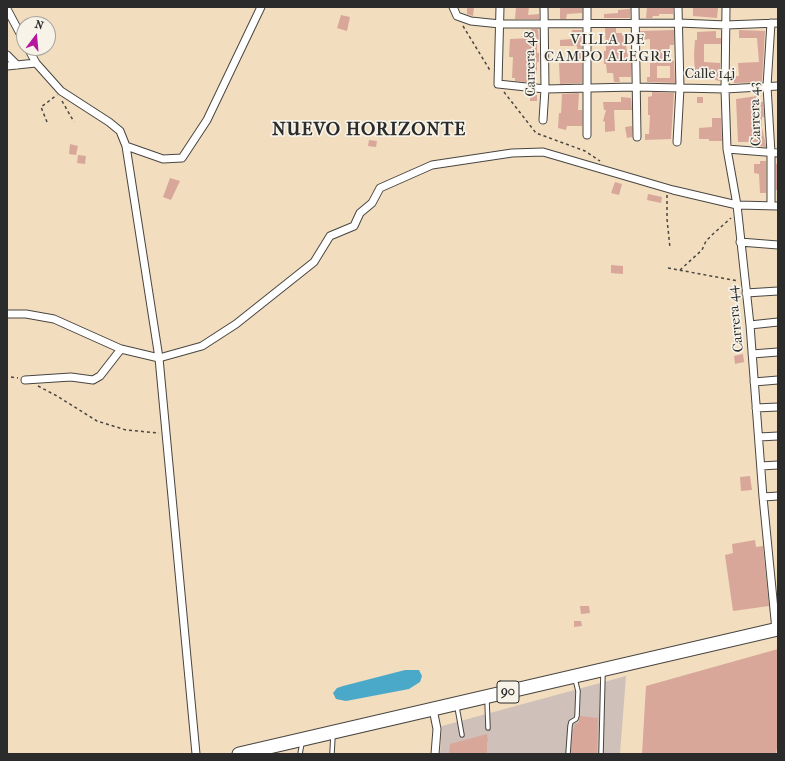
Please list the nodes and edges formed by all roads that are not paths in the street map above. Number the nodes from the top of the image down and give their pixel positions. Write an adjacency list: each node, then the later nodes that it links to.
1 (261, 7): 34 (street)
2 (453, 7): 12 (street)
3 (500, 7): 12 (street)
4 (544, 7): 15 (street, Carrera 48)
5 (587, 7): 13 (street)
6 (635, 7): 14 (street)
7 (678, 7): 10 (street)
8 (726, 7): 16 (street, Carrera 44)
9 (7, 9): 17 (street)
10 (679, 23): 14 (street); 16 (street); 27 (street)
11 (775, 23): 16 (street); 23 (street, Carrera 43)
12 (500, 24): 15 (street); 28 (street, Calle 14j)
13 (586, 24): 14 (street); 15 (street); 26 (street)
14 (635, 24): 25 (street)
15 (544, 25): 28 (street, Carrera 48)
16 (726, 25): 29 (street, Carrera 44)
17 (16, 26)
18 (7, 55): 21 (street)
19 (32, 56): 20 (street)
20 (36, 63): 21 (street); 34 (street)
21 (17, 65): 22 (street)
22 (7, 66)
23 (767, 86): 24 (street, Calle 14j); 29 (street, Calle 14j); 36 (street, Carrera 43)
24 (778, 86)
25 (635, 87): 26 (street, Calle 14j); 27 (street, Calle 14j); 32 (street)
26 (586, 88): 28 (street, Calle 14j); 31 (street)
27 (680, 88): 29 (street, Calle 14j); 33 (street)
28 (545, 89): 30 (street, Carrera 48)
29 (725, 89): 35 (street, Carrera 44)
30 (543, 120)
31 (587, 135)
32 (637, 137)
33 (677, 142)
34 (126, 146): 49 (street)
35 (727, 148): 36 (street); 37 (street, Carrera 44)
36 (774, 153): 38 (street, Carrera 43)
37 (737, 204): 38 (street); 39 (street, Carrera 44); 49 (street)
38 (775, 205)
39 (740, 242): 40 (street); 42 (street, Carrera 44)
40 (778, 244)
41 (778, 291): 42 (street)
42 (746, 293): 45 (street, Carrera 44)
43 (7, 314): 46 (street)
44 (778, 322): 45 (street)
45 (750, 325): 48 (street, Carrera 44)
46 (121, 350): 49 (street); 50 (street)
47 (778, 352): 48 (street)
48 (752, 354): 52 (street, Carrera 44)
49 (159, 358): 71 (street)
50 (25, 380)
51 (778, 380): 52 (street)
52 (754, 382): 54 (street, Carrera 44)
53 (778, 407): 54 (street)
54 (756, 408): 56 (street, Carrera 44)
55 (778, 436): 56 (street)
56 (759, 437): 58 (street, Carrera 44)
57 (778, 465): 58 (street)
58 (761, 466): 60 (street, Carrera 44)
59 (778, 496): 60 (street)
60 (763, 497): 61 (street, Carrera 44)
61 (777, 629): 62 (highway, 90)
62 (604, 670): 63 (highway, 90); 77 (lane)
63 (574, 676): 64 (highway, 90); 76 (lane)
64 (487, 697): 65 (highway, 90); 67 (lane)
65 (456, 704): 66 (highway, 90); 69 (lane)
66 (433, 709): 68 (highway, 90); 75 (street)
67 (488, 728)
68 (333, 732): 70 (highway, 90); 74 (lane)
69 (462, 735)
70 (302, 739): 72 (highway, 90); 73 (lane)
71 (196, 754)
72 (239, 754)
73 (300, 754)
74 (332, 754)
75 (435, 754)
76 (568, 754)
77 (601, 754)

